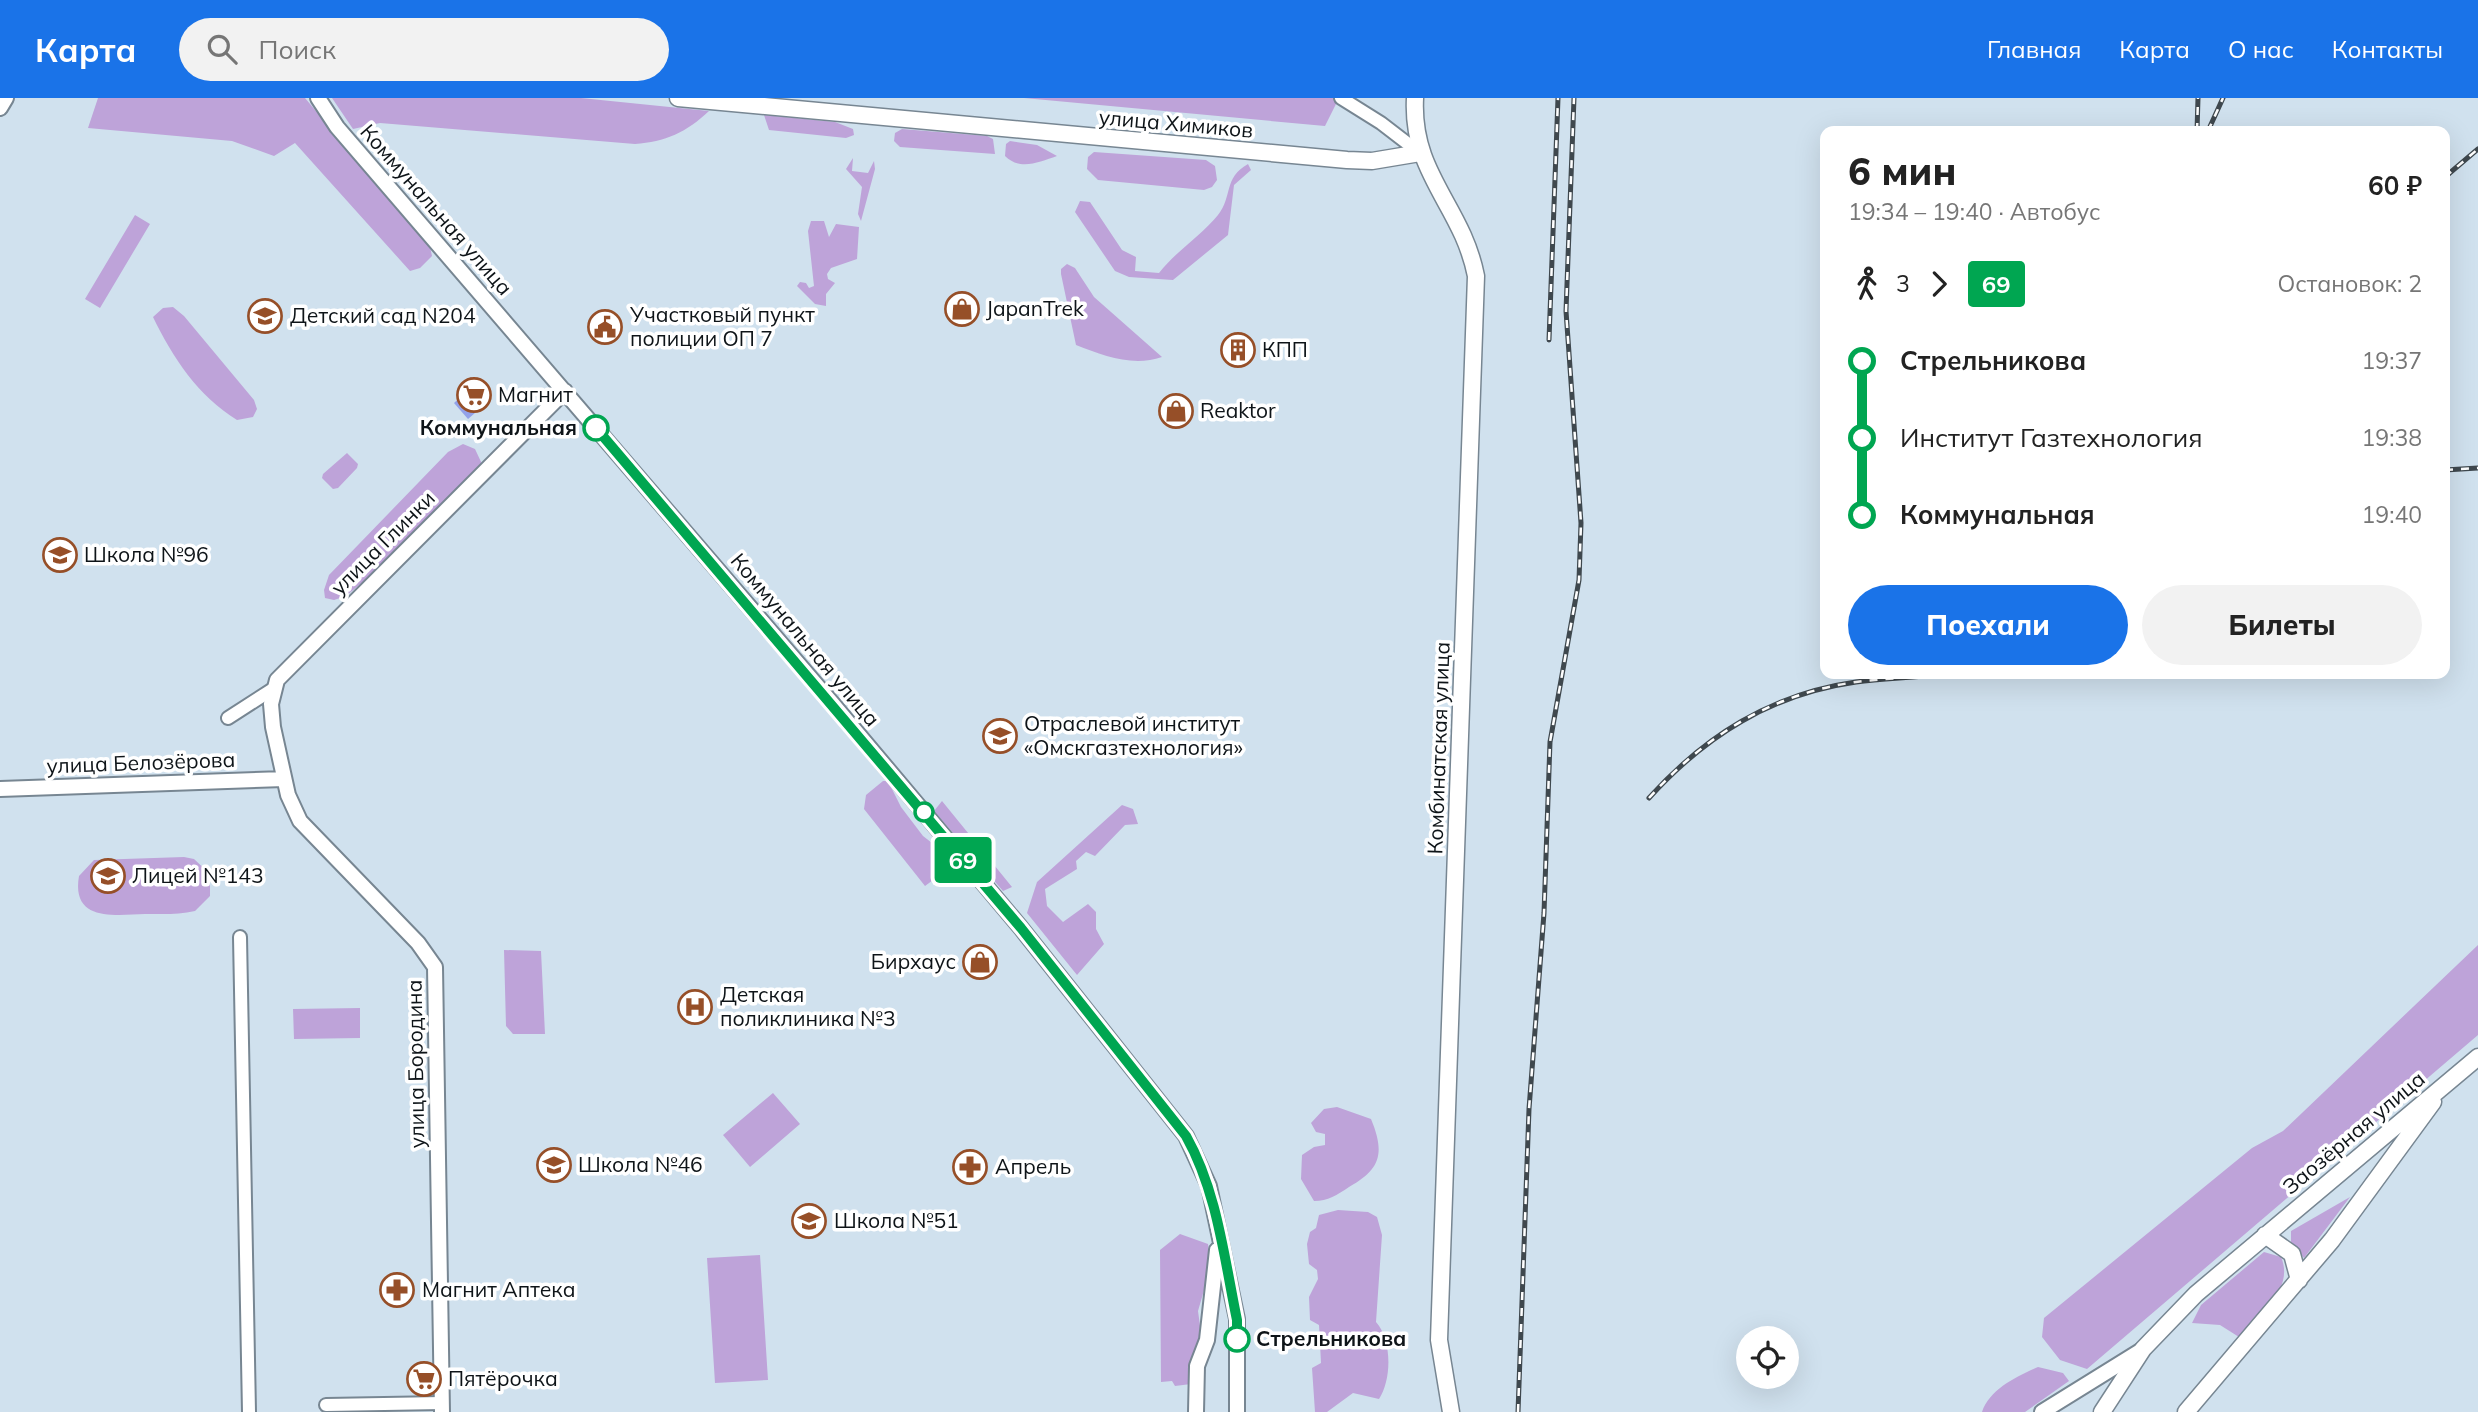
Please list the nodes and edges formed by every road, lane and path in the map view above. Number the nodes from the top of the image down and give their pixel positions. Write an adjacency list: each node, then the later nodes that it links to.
1 (6, 98): 6 (street)
2 (318, 98): 8 (street, Коммунальная улица)
3 (678, 98): 7 (main road, улица Химиков)
4 (1340, 98): 7 (street)
5 (1415, 98): 7 (main road, Комбинатская улица)
6 (0, 108)
7 (1420, 153): 25 (main road, Комбинатская улица)
8 (565, 391): 9 (street, улица Глинки); 16 (street, Коммунальная улица)
9 (273, 690): 10 (street, улица Глинки); 11 (street, улица Бородина)
10 (229, 718)
11 (284, 779): 12 (street, улица Белозёрова); 21 (street, улица Бородина)
12 (0, 789)
13 (240, 937): 22 (street)
14 (2478, 1057): 15 (main road)
15 (2444, 1086): 17 (main road, Заозёрная улица); 18 (main road, Заозёрная улица)
16 (1218, 1234): 23 (street, Коммунальная улица); 24 (street, Коммунальная улица)
17 (2265, 1235): 18 (main road); 19 (main road, Заозёрная улица)
18 (2299, 1280): 28 (main road, Заозёрная улица)
19 (2143, 1349): 26 (street, Заозёрная улица); 27 (main road, Заозёрная улица)
20 (326, 1405): 21 (street)
21 (442, 1407)
22 (249, 1412)
23 (1196, 1412)
24 (1237, 1412)
25 (1451, 1412)
26 (2042, 1412)
27 (2102, 1412)
28 (2186, 1412)

